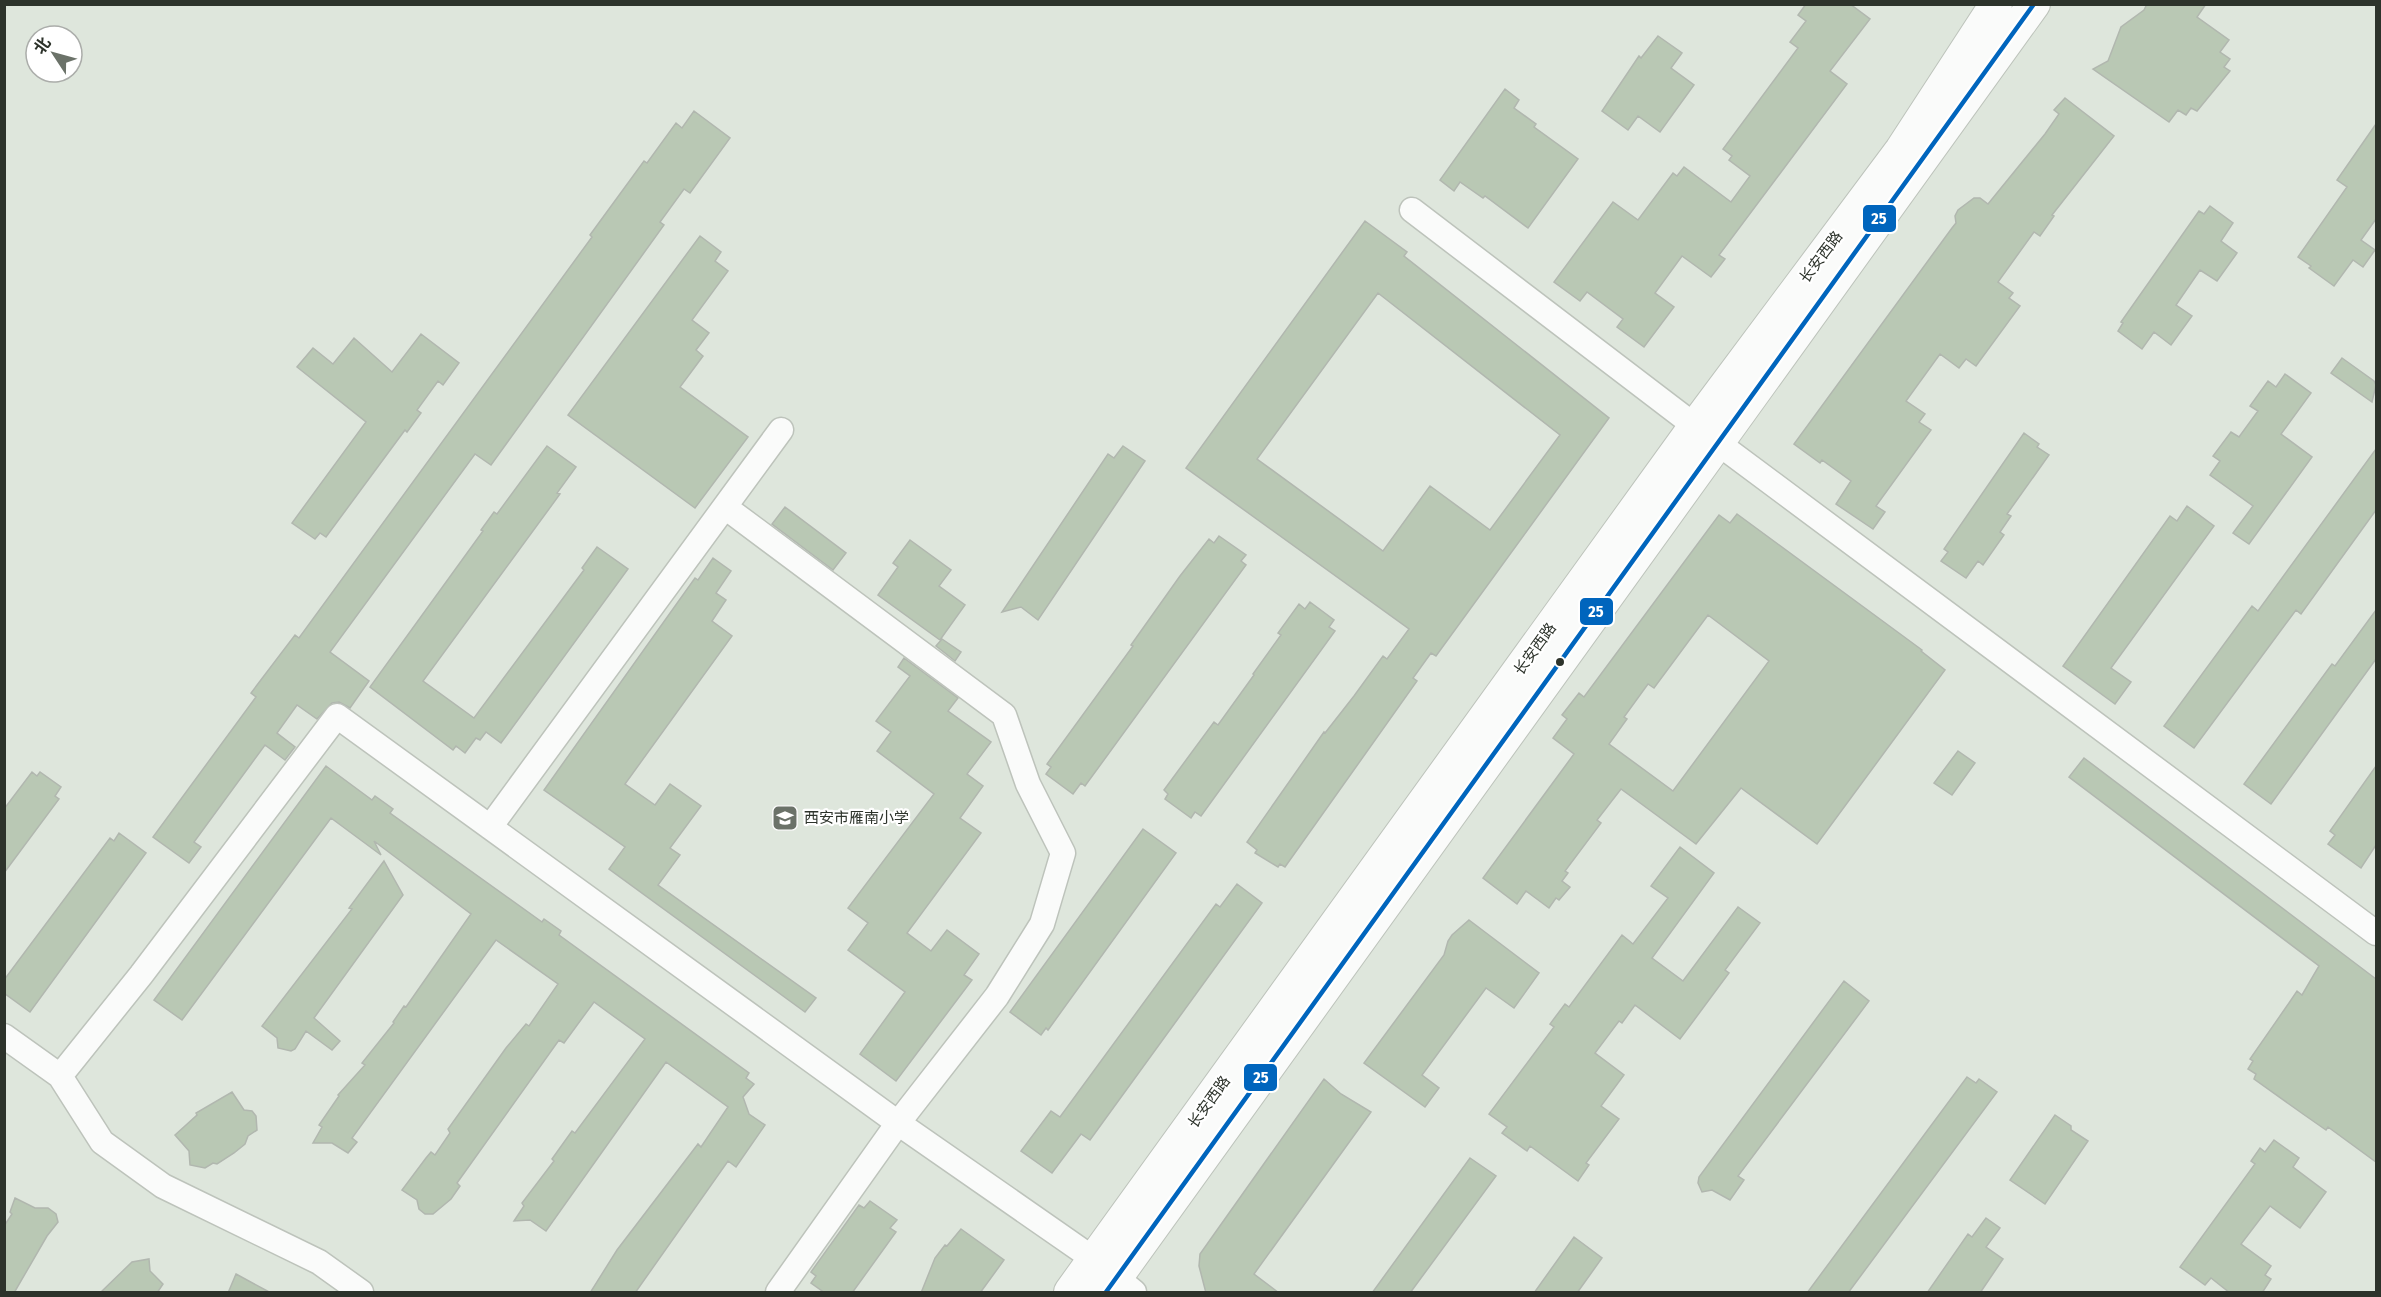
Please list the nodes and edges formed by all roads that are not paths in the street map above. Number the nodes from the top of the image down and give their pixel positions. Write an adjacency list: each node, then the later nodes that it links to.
1 (1996, 4): 5 (main road, 长安西路)
2 (2034, 4): 5 (main road, 长安西路)
3 (1412, 210): 5 (street)
4 (781, 430): 6 (street)
5 (1706, 435): 8 (street); 12 (main road, 长安西路)
6 (725, 507): 7 (street); 11 (street)
7 (490, 827): 10 (street); 11 (street)
8 (2376, 933)
9 (4, 1036): 10 (street)
10 (60, 1076): 13 (street)
11 (898, 1123): 12 (street); 14 (street)
12 (1112, 1281): 15 (main road, 长安西路)
13 (361, 1293)
14 (778, 1293)
15 (1070, 1293)

